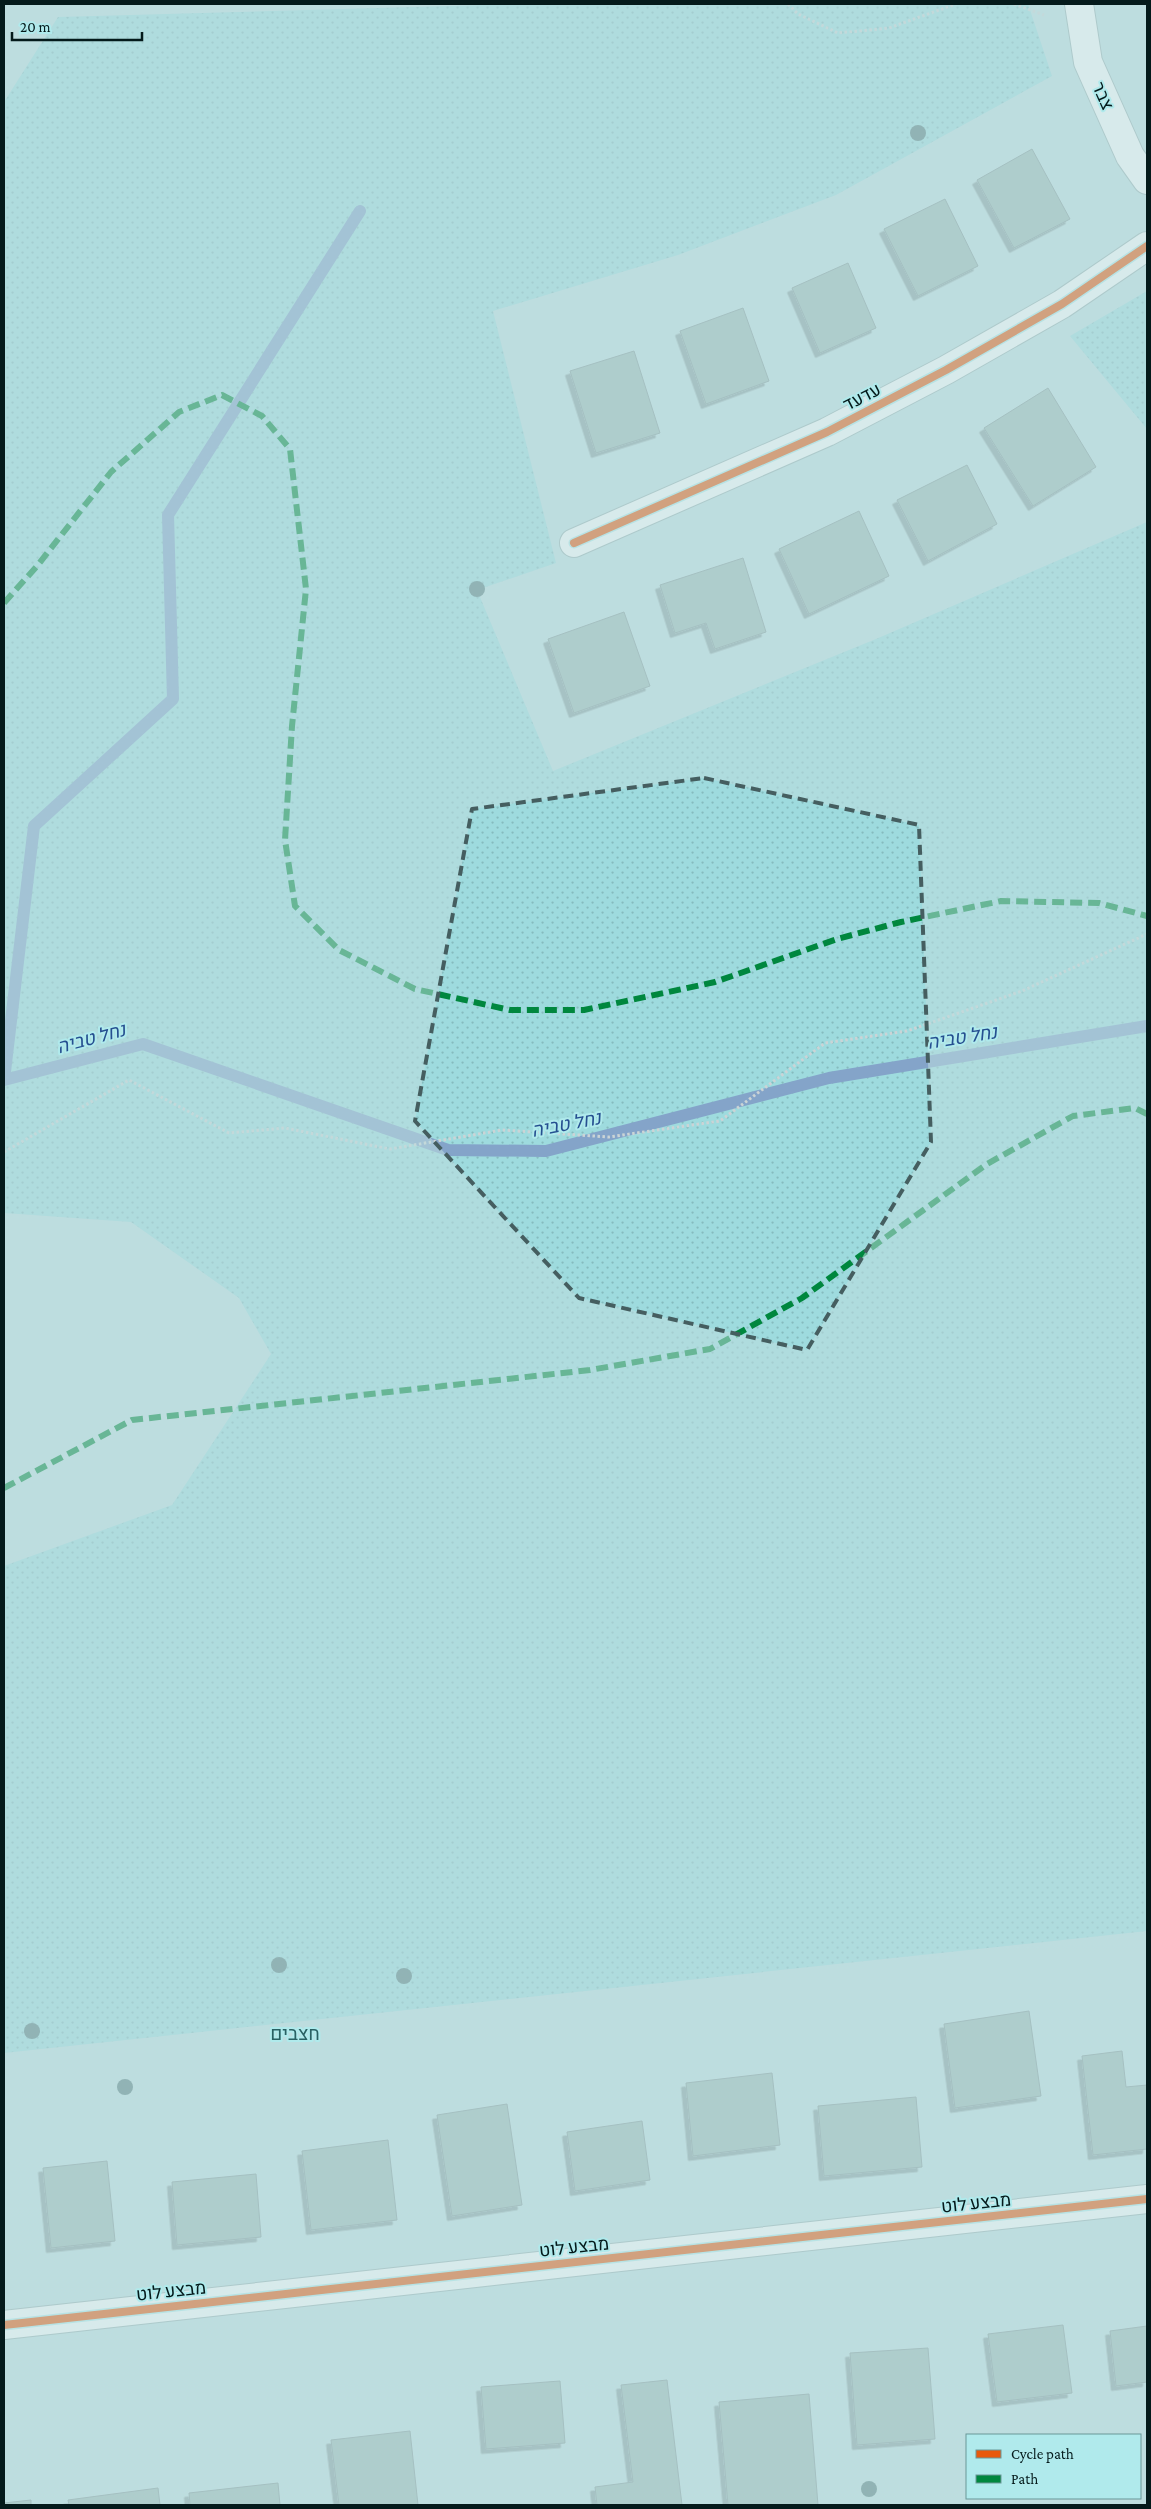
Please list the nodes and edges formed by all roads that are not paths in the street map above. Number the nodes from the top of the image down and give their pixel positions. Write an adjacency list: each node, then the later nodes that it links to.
1 (1079, 4): 2 (street, צבר)
2 (1147, 180)
3 (1147, 246): 4 (street, עדעד)
4 (574, 543)
5 (1147, 2199): 6 (street, מבצע לוט)
6 (4, 2325)

